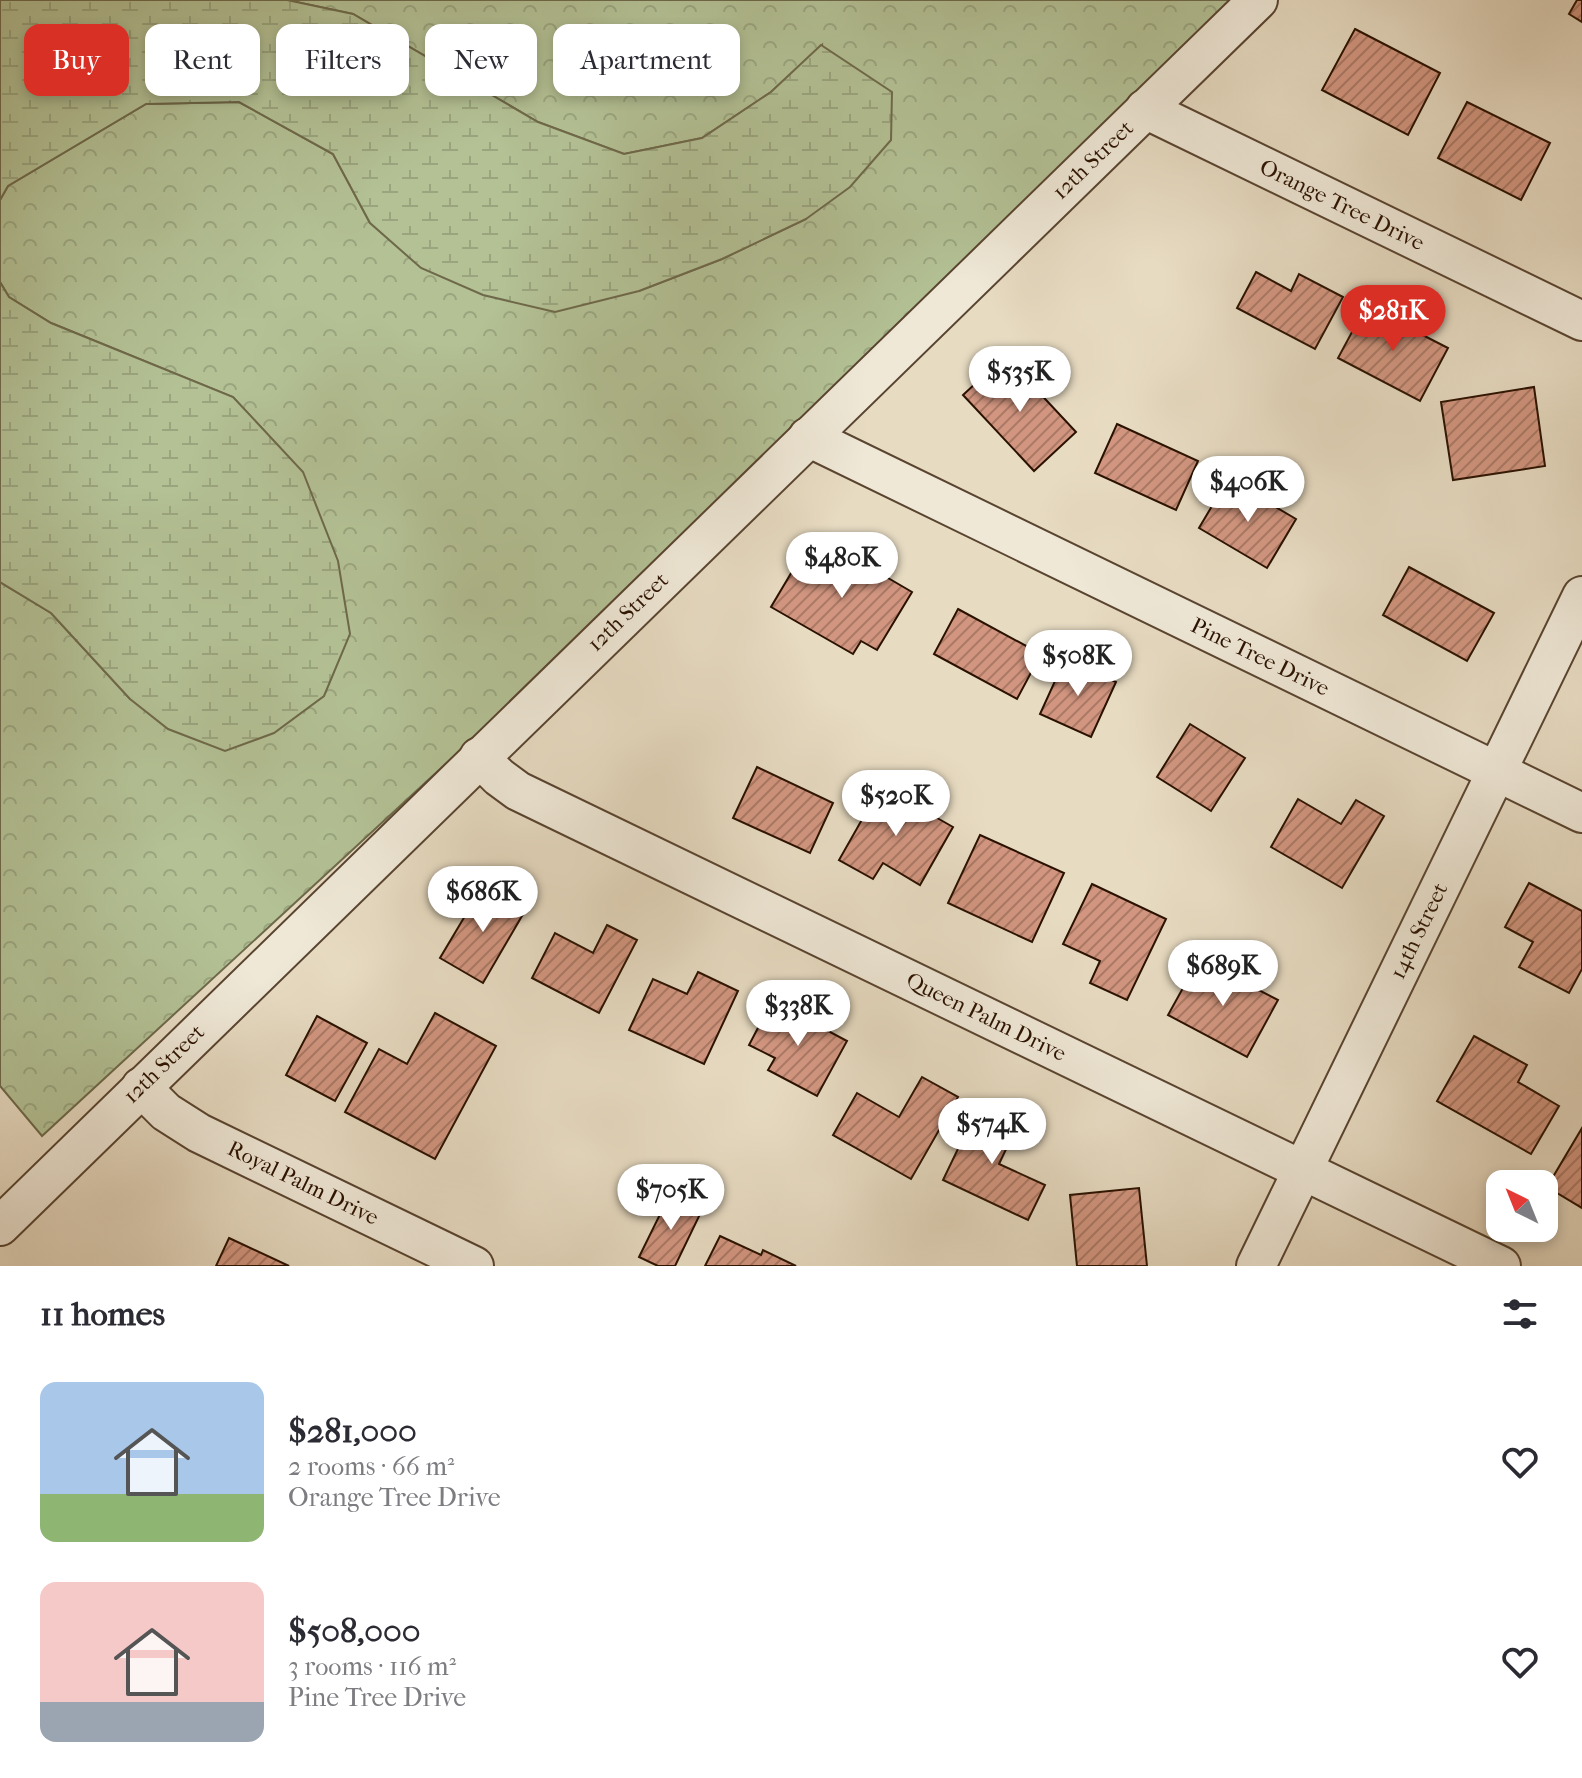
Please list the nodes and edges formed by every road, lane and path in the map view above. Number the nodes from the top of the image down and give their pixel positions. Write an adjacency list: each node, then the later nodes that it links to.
1 (1258, 0): 2 (street, 12th Street)
2 (1145, 109): 3 (street, Orange Tree Drive); 4 (street, 12th Street)
3 (1582, 321)
4 (808, 437): 6 (street, 12th Street); 7 (street, Pine Tree Drive)
5 (1582, 596): 7 (street, 14th Street)
6 (479, 757): 9 (street, 12th Street); 10 (street, Queen Palm Drive)
7 (1497, 772): 8 (street, Pine Tree Drive); 10 (street, 14th Street)
8 (1582, 813)
9 (141, 1087): 11 (street, 12th Street); 12 (street, Royal Palm Drive)
10 (1303, 1170): 13 (street, 14th Street); 14 (street, Queen Palm Drive)
11 (0, 1226)
12 (474, 1266)
13 (1256, 1266)
14 (1501, 1266)

